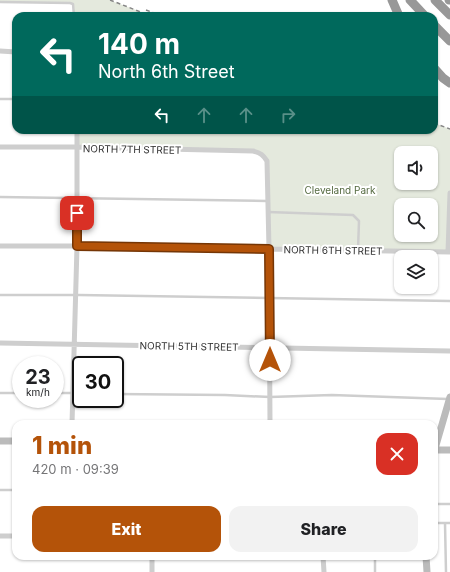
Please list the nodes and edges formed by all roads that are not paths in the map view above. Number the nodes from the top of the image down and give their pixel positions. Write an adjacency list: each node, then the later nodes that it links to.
1 (392, 0): 6 (highway)
2 (410, 0): 7 (highway)
3 (435, 0): 8 (highway)
4 (0, 2): 5 (lane)
5 (74, 12)
6 (397, 12)
7 (421, 12)
8 (450, 15)
9 (438, 29): 10 (highway)
10 (450, 41)
11 (0, 51): 12 (street)
12 (12, 52)
13 (438, 72): 14 (highway)
14 (450, 82)
15 (0, 99): 16 (lane)
16 (12, 100)
17 (77, 134): 19 (street)
18 (0, 147): 19 (street, NORTH 7TH STREET)
19 (77, 147): 22 (street); 23 (street, NORTH 7TH STREET)
20 (450, 193): 25 (street)
21 (0, 197): 22 (lane)
22 (77, 198): 23 (lane); 27 (street)
23 (267, 201): 24 (street)
24 (268, 212): 28 (street); 29 (lane)
25 (450, 220): 30 (street)
26 (0, 246): 27 (street, NORTH 6TH STREET)
27 (77, 246): 28 (street, NORTH 6TH STREET); 32 (street)
28 (269, 249): 29 (street, NORTH 6TH STREET); 33 (street)
29 (358, 250): 30 (street, NORTH 6TH STREET)
30 (449, 252)
31 (0, 295): 32 (lane)
32 (75, 296): 33 (lane); 36 (street)
33 (270, 298): 34 (lane); 37 (street)
34 (450, 301)
35 (0, 343): 36 (street, NORTH 5TH STREET)
36 (74, 344): 37 (street, NORTH 5TH STREET); 39 (street)
37 (270, 347): 38 (street, NORTH 5TH STREET); 43 (street)
38 (450, 351)
39 (74, 356)
40 (0, 393): 41 (lane)
41 (12, 393)
42 (124, 394): 43 (lane)
43 (270, 397): 44 (lane); 47 (street)
44 (450, 398): 48 (main road)
45 (73, 408): 46 (street)
46 (72, 420)
47 (270, 420)
48 (438, 438)
49 (0, 441): 50 (main road)
50 (12, 442)
51 (450, 450): 52 (main road)
52 (438, 451)
53 (0, 490): 54 (lane)
54 (12, 490)
55 (438, 504): 56 (lane)
56 (450, 504)
57 (438, 523): 58 (lane)
58 (445, 523): 59 (lane); 70 (lane)
59 (450, 523)
60 (0, 536): 61 (street)
61 (12, 536)
62 (152, 560): 66 (street)
63 (323, 560): 67 (street)
64 (375, 560): 68 (lane)
65 (426, 560): 69 (main road)
66 (152, 572)
67 (324, 572)
68 (375, 572)
69 (427, 572)
70 (446, 572)

